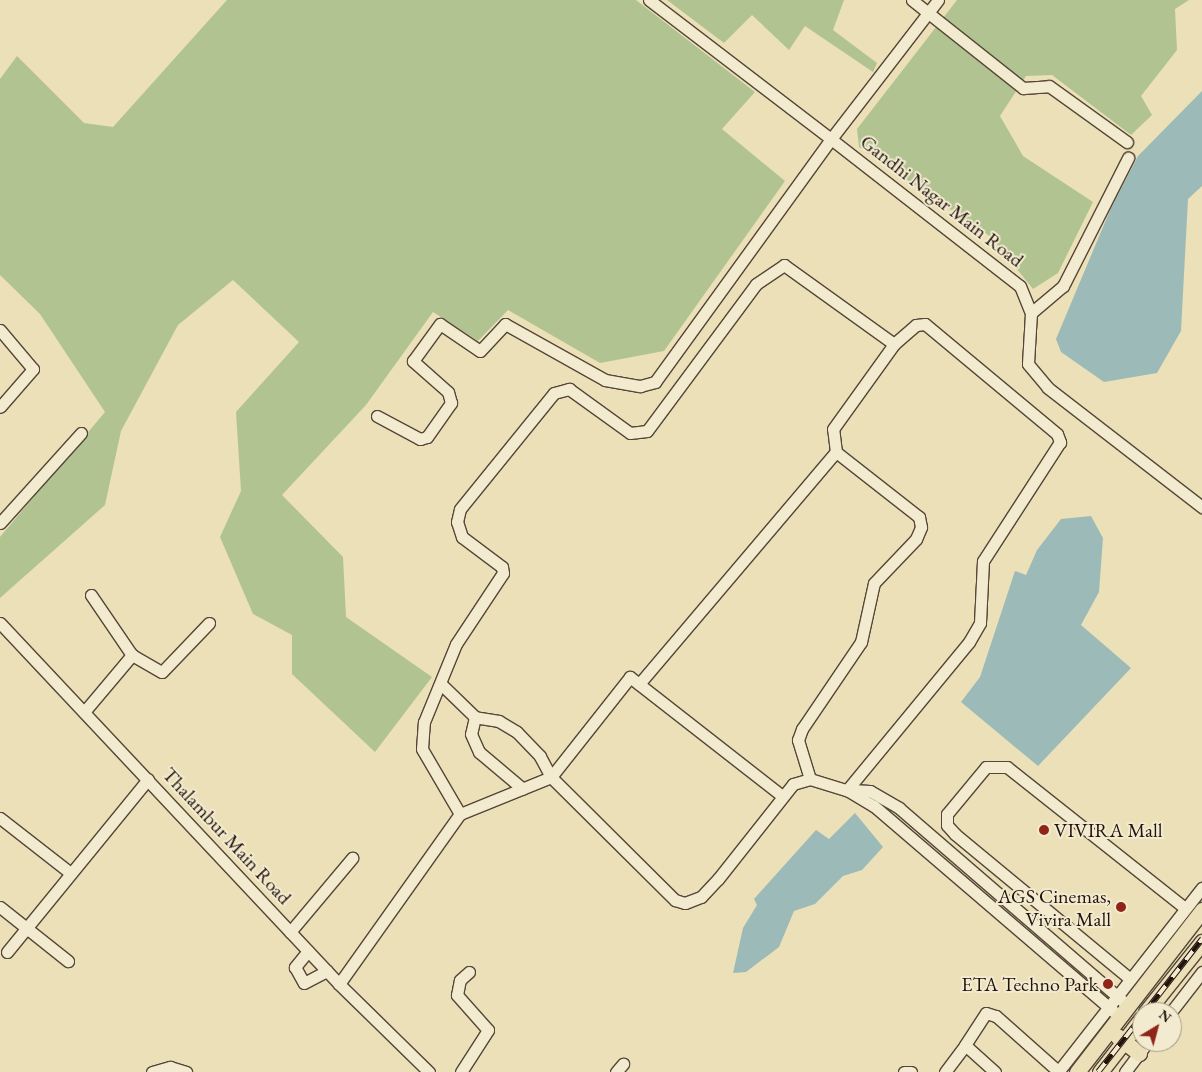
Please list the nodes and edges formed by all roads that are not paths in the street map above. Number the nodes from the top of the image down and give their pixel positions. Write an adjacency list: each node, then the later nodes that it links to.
1 (649, 0): 5 (street)
2 (912, 0): 4 (street)
3 (938, 0): 4 (street, Gandhi Nagar Main Road)
4 (928, 13): 5 (street, Gandhi Nagar Main Road); 6 (street)
5 (831, 139): 8 (street, Gandhi Nagar Main Road); 12 (street)
6 (1127, 142)
7 (1128, 158): 8 (street)
8 (1032, 313): 15 (street, Gandhi Nagar Main Road)
9 (0, 330): 11 (street)
10 (894, 344): 14 (street); 22 (street); 29 (street)
11 (0, 407)
12 (377, 416)
13 (81, 432): 16 (street)
14 (836, 452): 21 (street); 27 (street)
15 (1202, 507)
16 (0, 523)
17 (91, 595): 20 (street)
18 (209, 623): 20 (street)
19 (1, 625): 23 (street, Thalambur Main Road)
20 (132, 655): 23 (street)
21 (639, 684): 25 (street); 30 (street)
22 (442, 685): 24 (street); 31 (street)
23 (84, 712): 26 (street, Thalambur Main Road)
24 (475, 717): 25 (street); 28 (street)
25 (550, 777): 28 (street); 30 (street)
26 (148, 779): 34 (street); 40 (street, Thalambur Main Road)
27 (810, 779): 29 (street); 30 (street)
28 (523, 789): 31 (street)
29 (847, 790): 52 (street)
30 (781, 795)
31 (460, 814): 49 (street)
32 (0, 818): 34 (street)
33 (352, 858): 40 (street)
34 (69, 872): 39 (street)
35 (1202, 888): 37 (street)
36 (0, 907): 39 (street)
37 (1185, 908): 48 (street); 48 (street)
38 (1202, 910): 52 (main road)
39 (25, 928): 43 (street); 44 (street)
40 (290, 932): 42 (street, Thalambur Main Road)
41 (1202, 942): 50 (main road)
42 (308, 951): 45 (street, Thalambur Main Road); 45 (street)
43 (7, 952)
44 (68, 961)
45 (327, 971): 49 (street, Thalambur Main Road)
46 (469, 972): 63 (street)
47 (1202, 972): 51 (street)
48 (1130, 978): 52 (street)
49 (339, 984): 62 (street, Thalambur Main Road)
50 (1154, 1002)
51 (1179, 1002)
52 (1117, 1006): 53 (main road); 68 (street)
53 (1109, 1029): 55 (main road); 59 (main road)
54 (1132, 1031): 55 (main road)
55 (1124, 1041): 57 (main road); 69 (main road)
56 (965, 1044): 66 (street); 67 (street); 68 (street)
57 (1132, 1044)
58 (1141, 1052): 70 (street)
59 (1080, 1067): 69 (main road)
60 (152, 1072): 61 (street)
61 (186, 1072)
62 (429, 1072)
63 (461, 1072)
64 (904, 1072): 65 (street)
65 (911, 1072)
66 (945, 1072)
67 (995, 1072)
68 (1058, 1072)
69 (1098, 1072)
70 (1125, 1072)

